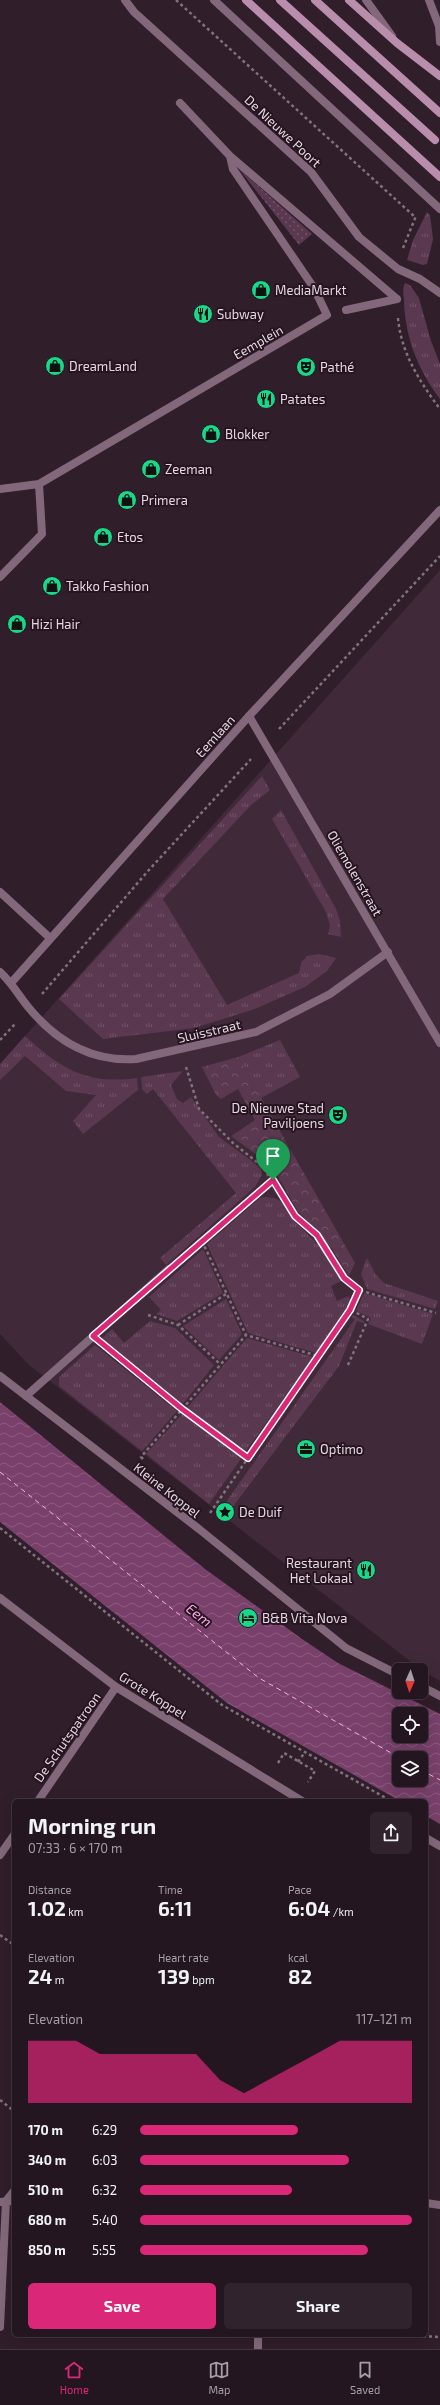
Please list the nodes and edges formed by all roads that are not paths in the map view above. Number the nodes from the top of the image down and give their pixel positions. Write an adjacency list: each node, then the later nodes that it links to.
1 (125, 0): 18 (street, De Nieuwe Poort)
2 (214, 0): 17 (street)
3 (246, 0): 16 (main road)
4 (280, 0): 14 (main road)
5 (315, 0): 13 (main road)
6 (349, 0): 10 (main road)
7 (366, 0): 10 (street)
8 (429, 0): 9 (street)
9 (440, 42)
10 (397, 43): 11 (main road)
11 (440, 76)
12 (180, 103): 15 (street, Eemplein)
13 (440, 113)
14 (435, 140)
15 (230, 156): 19 (street, Eemplein); 20 (street, Eemplein)
16 (440, 177)
17 (440, 209)
18 (440, 293)
19 (346, 310)
20 (38, 484): 21 (street, Eemplein); 23 (street)
21 (0, 489)
22 (440, 510): 24 (street, Eemlaan)
23 (0, 577)
24 (249, 716): 26 (street, Eemlaan); 27 (street, Oliemolenstraat)
25 (0, 892): 26 (street)
26 (50, 938): 29 (street, Eemlaan)
27 (388, 952): 29 (street, Sluisstraat); 30 (street, Oliemolenstraat)
28 (0, 972): 29 (street)
29 (12, 982)
30 (440, 1043)
31 (169, 1269): 33 (street)
32 (0, 1376): 33 (street, Kleine Koppel)
33 (26, 1396): 35 (street, Kleine Koppel)
34 (0, 1598): 36 (street, Grote Koppel)
35 (392, 1671)
36 (116, 1687): 39 (street, De Schutspatroon); 40 (street, Grote Koppel)
37 (428, 1690): 38 (street)
38 (440, 1696)
39 (39, 1799)
40 (299, 1799)
41 (12, 1838): 44 (street)
42 (428, 1839): 43 (street)
43 (440, 1846)
44 (0, 1855)
45 (7, 2201): 48 (street)
46 (428, 2203): 47 (street)
47 (440, 2205)
48 (0, 2327)
49 (258, 2337): 50 (street)
50 (258, 2349)

